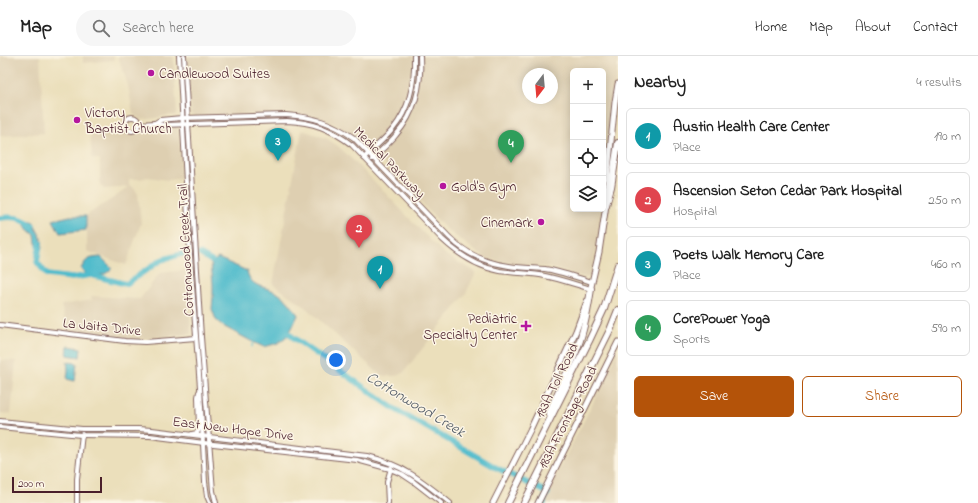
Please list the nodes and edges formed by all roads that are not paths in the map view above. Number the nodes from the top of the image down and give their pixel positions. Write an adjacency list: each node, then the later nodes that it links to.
1 (179, 56): 9 (street, Cottonwood Creek Trail)
2 (184, 56): 10 (street, Cottonwood Creek Trail)
3 (414, 56): 6 (street)
4 (420, 56): 7 (street)
5 (618, 84): 21 (main road, 183A Frontage Road)
6 (412, 88): 7 (street); 17 (street)
7 (419, 90): 19 (street)
8 (274, 115): 10 (street, Medical Parkway); 11 (street); 17 (street, Medical Parkway)
9 (182, 118): 10 (street, Medical Parkway); 12 (street, Medical Parkway); 15 (street, Cottonwood Creek Trail)
10 (188, 118): 14 (street, Cottonwood Creek Trail)
11 (274, 122): 14 (street, Medical Parkway); 18 (street, Medical Parkway)
12 (155, 123): 13 (street, Medical Parkway); 15 (street, Medical Parkway)
13 (139, 124)
14 (189, 124): 15 (street, Medical Parkway); 32 (street, Cottonwood Creek Trail)
15 (182, 125): 33 (street, Cottonwood Creek Trail)
16 (618, 143): 21 (highway)
17 (369, 153): 18 (street); 19 (street, Medical Parkway)
18 (364, 158): 20 (street, Medical Parkway)
19 (373, 158): 20 (street); 23 (street, Medical Parkway)
20 (368, 162): 24 (street, Medical Parkway)
21 (606, 205)
22 (605, 212): 28 (main road, 183A Frontage Road)
23 (437, 225): 24 (street); 26 (street, Medical Parkway)
24 (433, 228): 27 (street, Medical Parkway)
25 (618, 265): 43 (highway, 183A Toll Road)
26 (507, 266): 27 (street); 28 (street, Medical Parkway)
27 (506, 272): 29 (street, Medical Parkway)
28 (592, 282): 29 (main road, 183A Frontage Road)
29 (591, 289): 43 (highway); 56 (main road, 183A Frontage Road)
30 (618, 310): 58 (highway, 183A Toll Road)
31 (0, 325): 33 (street, La Jaita Drive)
32 (202, 337): 33 (street, La Jaita Drive); 42 (street, Cottonwood Creek Trail)
33 (195, 338): 35 (street, Cottonwood Creek Trail)
34 (618, 342): 59 (main road, 183A Frontage Road)
35 (200, 387): 39 (street); 41 (street, Cottonwood Creek Trail)
36 (0, 421): 38 (street, East New Hope Drive)
37 (0, 427): 40 (street, East New Hope Drive)
38 (82, 429): 39 (street, East New Hope Drive); 40 (street)
39 (191, 434): 41 (street, East New Hope Drive)
40 (82, 435): 44 (street, East New Hope Drive); 50 (street)
41 (203, 436): 42 (street, East New Hope Drive); 44 (street, Cottonwood Creek Trail)
42 (209, 437): 45 (street, Cottonwood Creek Trail); 46 (street, East New Hope Drive)
43 (540, 440): 57 (highway, 183A Toll Road)
44 (204, 443): 45 (street, East New Hope Drive); 51 (street, Cottonwood Creek Trail)
45 (209, 443): 47 (street, East New Hope Drive); 52 (street, Cottonwood Creek Trail)
46 (304, 448): 47 (street); 48 (street, East New Hope Drive)
47 (301, 453): 49 (street, East New Hope Drive)
48 (392, 463): 49 (street); 55 (street, East New Hope Drive)
49 (390, 469): 53 (street); 54 (street, East New Hope Drive)
50 (77, 503)
51 (210, 503)
52 (216, 503)
53 (388, 503)
54 (441, 503)
55 (450, 503)
56 (493, 503)
57 (508, 503)
58 (524, 503)
59 (538, 503)

